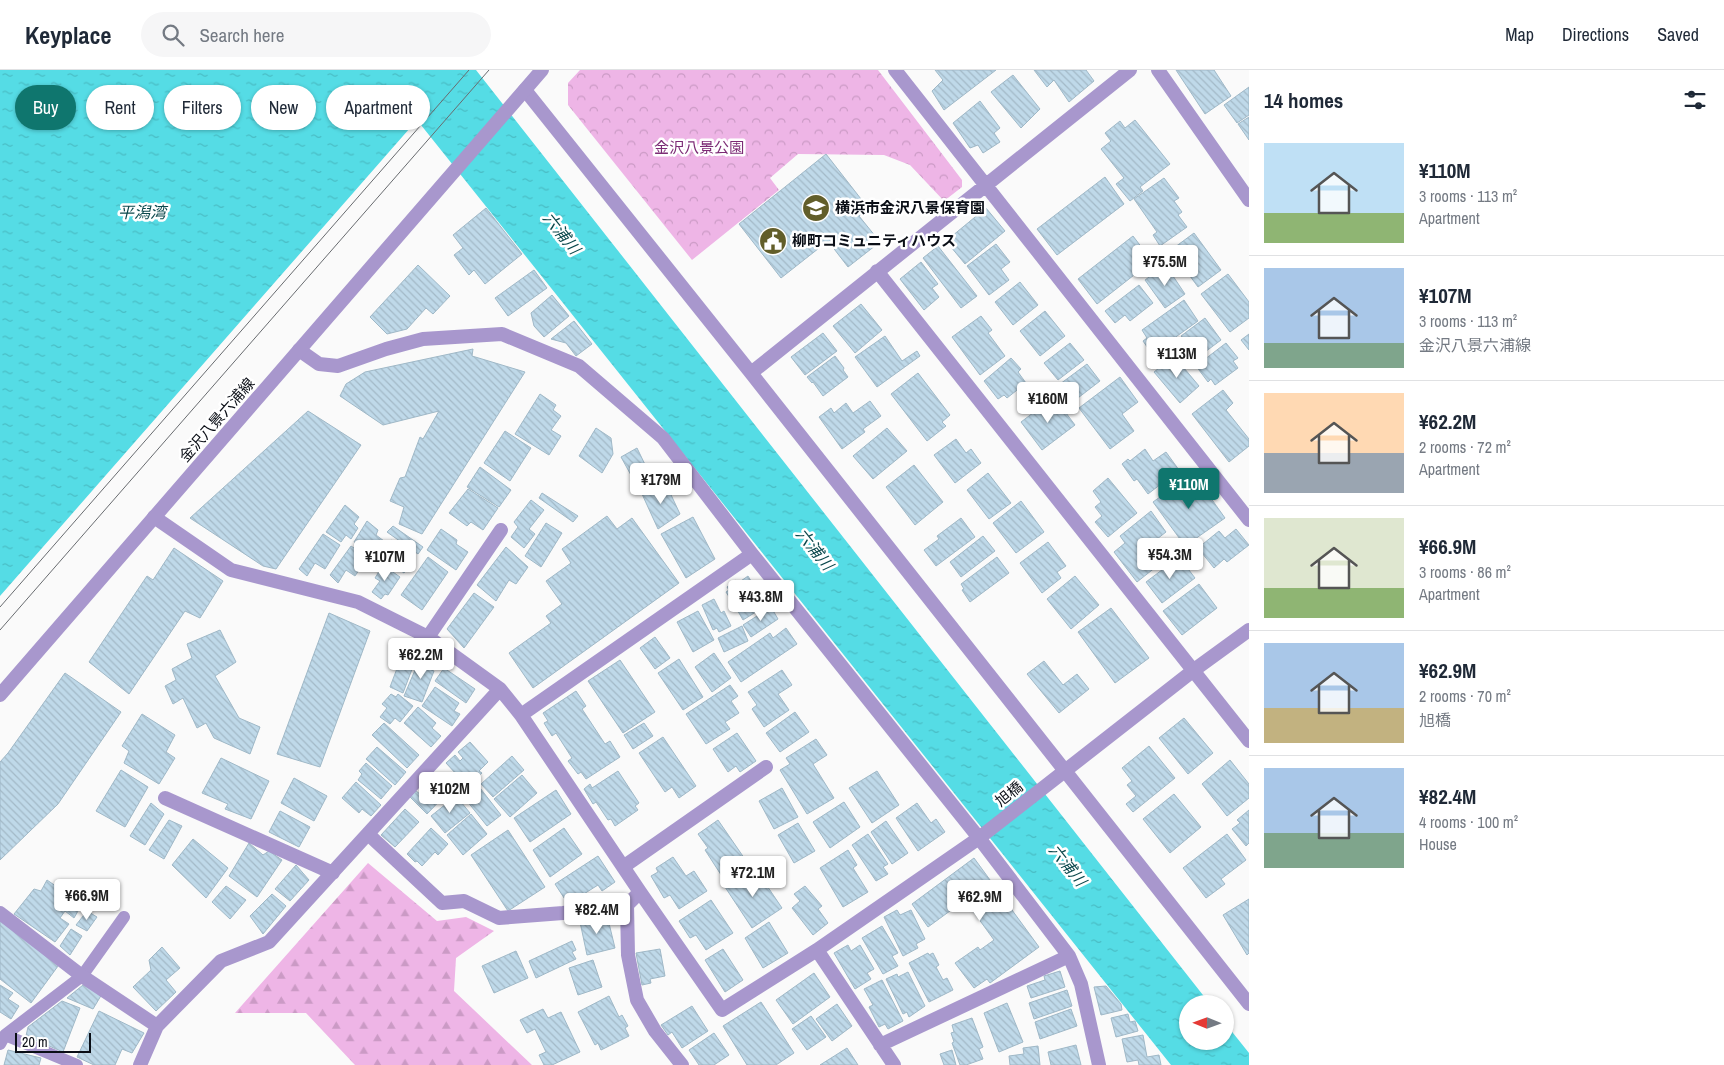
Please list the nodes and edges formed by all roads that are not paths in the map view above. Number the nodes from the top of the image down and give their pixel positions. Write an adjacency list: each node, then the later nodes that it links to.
1 (542, 70): 5 (street)
2 (895, 70): 6 (street)
3 (1130, 70): 6 (street)
4 (1158, 70): 7 (street)
5 (525, 90): 9 (street, 金沢八景六浦線); 10 (street)
6 (986, 185): 8 (street); 12 (street)
7 (1249, 200)
8 (876, 271): 10 (street); 17 (street)
9 (299, 350): 11 (street, 金沢八景六浦線); 14 (street)
10 (751, 373): 23 (street)
11 (154, 517): 16 (street); 19 (street, 金沢八景六浦線)
12 (1249, 520)
13 (501, 530): 16 (street)
14 (752, 554): 20 (street); 26 (street)
15 (1249, 630): 17 (street, 旭橋)
16 (428, 637): 18 (street)
17 (1194, 670): 21 (street); 23 (street, 旭橋)
18 (500, 689): 20 (street); 25 (street)
19 (0, 695)
20 (521, 714): 27 (street)
21 (1249, 741)
22 (766, 767): 27 (street)
23 (1065, 770): 26 (street, 旭橋); 36 (street)
24 (165, 798): 28 (street)
25 (368, 834): 28 (street); 30 (street)
26 (984, 834): 33 (street, 旭橋); 34 (street)
27 (623, 866): 29 (street)
28 (333, 873): 37 (street)
29 (640, 892): 30 (street); 33 (street, 旭橋)
30 (627, 905): 42 (street)
31 (0, 913): 35 (street)
32 (124, 917): 35 (lane)
33 (817, 950): 39 (street)
34 (1070, 956): 39 (street); 44 (street)
35 (82, 976): 37 (street); 38 (lane)
36 (1249, 1004)
37 (157, 1026): 41 (street)
38 (2, 1040): 40 (lane)
39 (880, 1045): 43 (street)
40 (76, 1065)
41 (140, 1065)
42 (682, 1065)
43 (894, 1065)
44 (1099, 1065)

